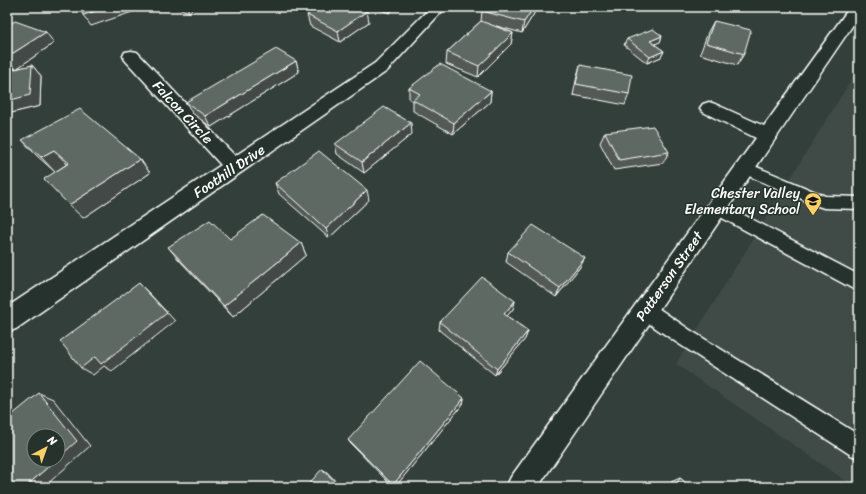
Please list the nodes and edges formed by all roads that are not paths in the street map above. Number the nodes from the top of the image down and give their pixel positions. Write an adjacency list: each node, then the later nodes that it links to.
1 (439, 7): 6 (street, Foothill Drive)
2 (856, 15): 5 (street, Patterson Street)
3 (131, 56): 6 (street, Falcon Circle)
4 (708, 108): 5 (street)
5 (768, 136): 7 (street, Patterson Street)
6 (234, 167): 12 (street, Foothill Drive)
7 (745, 168): 8 (lane); 9 (street, Patterson Street)
8 (859, 203)
9 (718, 207): 10 (lane); 11 (street, Patterson Street)
10 (859, 284)
11 (645, 310): 13 (lane); 14 (street, Patterson Street)
12 (7, 321)
13 (859, 446)
14 (521, 487)

